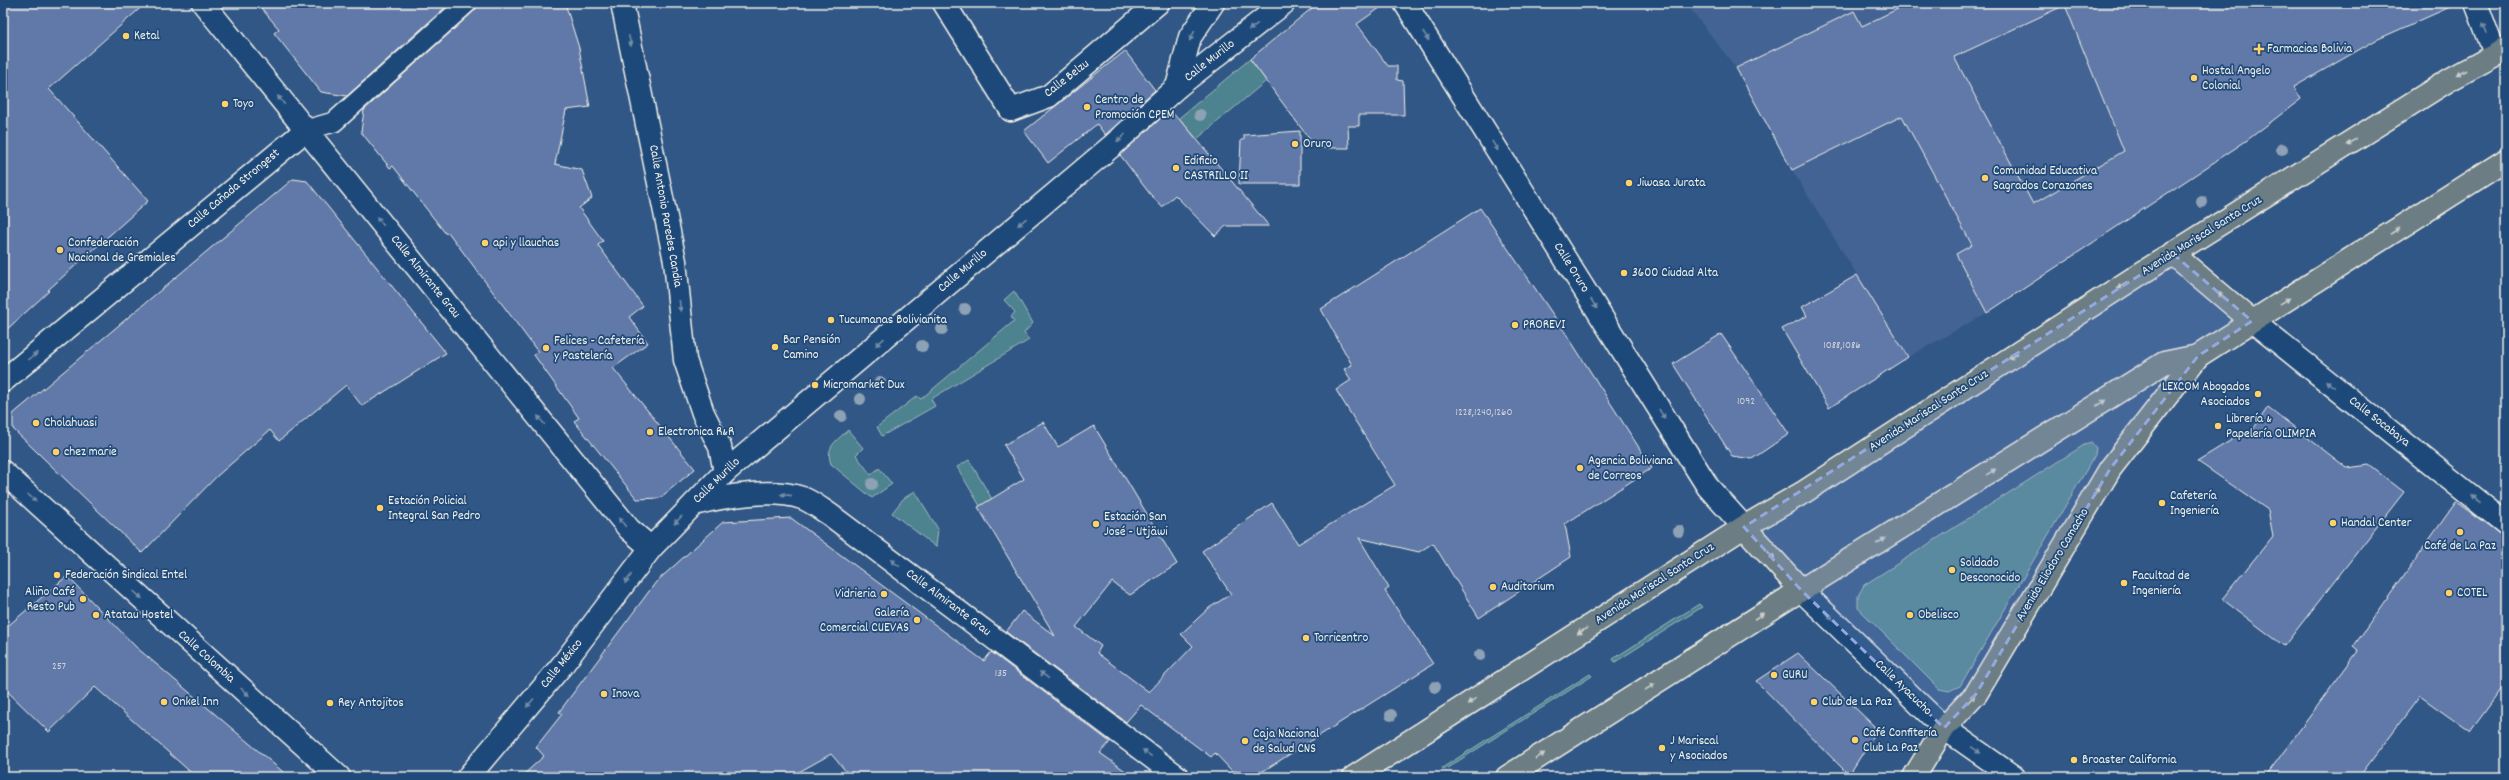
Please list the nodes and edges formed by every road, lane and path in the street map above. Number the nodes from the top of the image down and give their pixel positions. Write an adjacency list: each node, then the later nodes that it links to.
1 (203, 3): 12 (main road, Calle Almirante Grau, one-way to 1)
2 (467, 3): 12 (lane, Calle Cañada Strongest)
3 (622, 3): 19 (main road, Calle Antonio Paredes Candia, one-way to 19)
4 (944, 3): 5 (main road, Calle Belzu)
5 (1158, 3)
6 (1213, 3): 11 (main road, one-way to 11)
7 (1284, 3): 11 (main road, Calle Murillo, one-way to 11)
8 (1405, 3): 22 (main road, Calle Oruro, one-way to 22)
9 (2476, 3): 10 (main road, one-way to 9)
10 (2500, 51): 14 (main road, Avenida Mariscal Santa Cruz, one-way to 14)
11 (1177, 87): 19 (main road, Calle Murillo, one-way to 19)
12 (306, 130): 17 (main road, Calle Cañada Strongest, one-way to 12); 23 (main road, Calle Almirante Grau, one-way to 12)
13 (2506, 160): 15 (main road, one-way to 13)
14 (2173, 254): 15 (main road, one-way to 14); 22 (main road, Avenida Mariscal Santa Cruz, one-way to 22)
15 (2252, 321): 16 (main road); 21 (main road, Calle Socabaya, one-way to 15)
16 (2198, 356): 24 (main road, one-way to 16); 25 (main road, Avenida Eliodoro Camacho, one-way to 16)
17 (3, 381)
18 (3, 472): 26 (main road, Calle Colombia, one-way to 26)
19 (725, 472): 20 (main road, Calle Murillo)
20 (694, 504): 23 (main road, Calle Murillo, one-way to 23); 28 (main road, Calle Almirante Grau, one-way to 20)
21 (2506, 524)
22 (1744, 527): 24 (main road, one-way to 24); 29 (main road, Avenida Mariscal Santa Cruz, one-way to 29)
23 (651, 548): 27 (main road, Calle México, one-way to 27)
24 (1801, 590): 25 (main road, Calle Ayacucho, one-way to 25); 30 (main road, one-way to 24)
25 (1944, 728): 31 (main road, Avenida Eliodoro Camacho); 32 (main road, Calle Ayacucho, one-way to 32)
26 (339, 777)
27 (468, 777)
28 (1178, 777)
29 (1354, 777)
30 (1507, 777)
31 (1914, 777)
32 (2014, 777)

